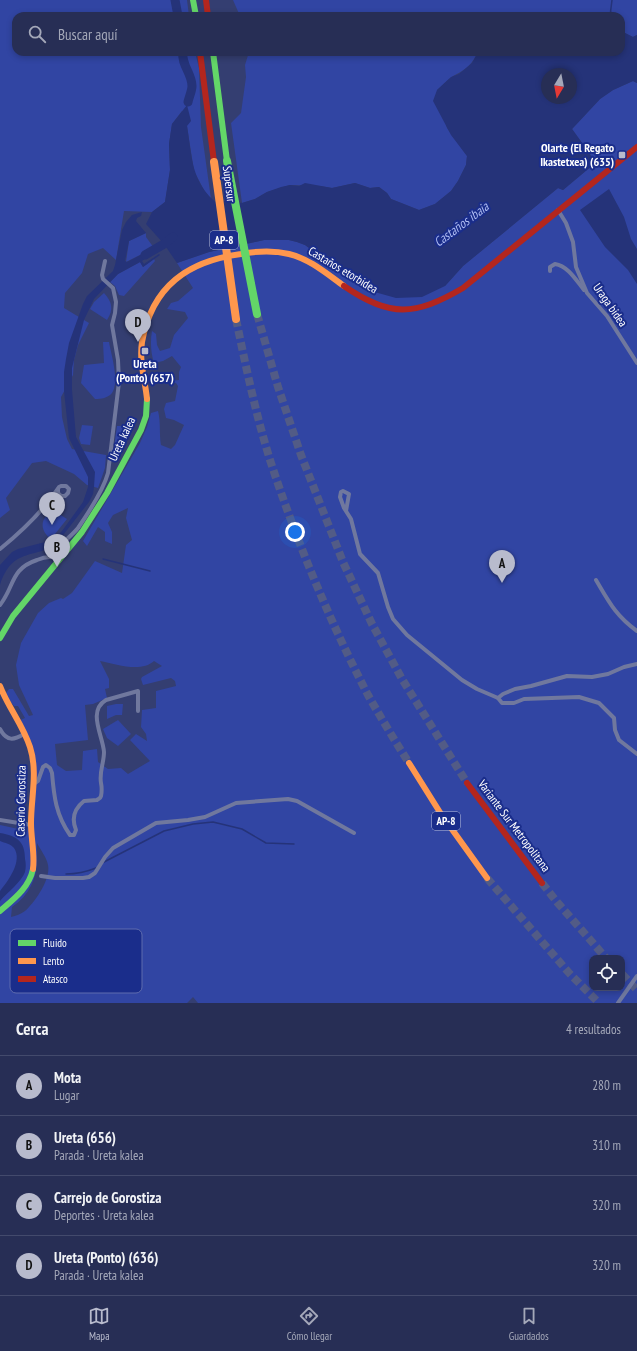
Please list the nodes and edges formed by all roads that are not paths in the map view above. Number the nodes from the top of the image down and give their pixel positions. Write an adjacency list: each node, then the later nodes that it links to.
1 (193, 0): 3 (main road)
2 (206, 0): 4 (main road)
3 (195, 12)
4 (208, 12)
5 (201, 56): 14 (main road, Supersur / AP-8, bridge)
6 (213, 56): 13 (main road, Supersur / AP-8, bridge)
7 (637, 147): 8 (main road, Castaños etorbidea)
8 (558, 210): 11 (main road, Castaños etorbidea); 12 (street, Uraga bidea)
9 (105, 261): 19 (street, Ureta kalea)
10 (550, 271): 12 (street)
11 (182, 274): 19 (main road, Ureta kalea)
12 (587, 293): 15 (street, Uraga bidea)
13 (257, 314)
14 (236, 319)
15 (637, 363)
16 (58, 489): 18 (street)
17 (346, 511): 26 (street)
18 (0, 549)
19 (57, 558): 21 (street); 23 (main road, Ureta kalea)
20 (596, 580): 22 (street)
21 (0, 605)
22 (637, 631)
23 (0, 638)
24 (637, 664): 26 (street)
25 (0, 686): 29 (main road, Caserio Gorostiza)
26 (498, 698): 30 (street)
27 (138, 711): 33 (street)
28 (0, 729): 29 (street)
29 (24, 734): 33 (main road, Caserio Gorostiza)
30 (637, 754)
31 (409, 763): 38 (main road, AP-8)
32 (467, 783): 39 (main road, Variante Sur Metropolitana)
33 (33, 785): 35 (main road, Caserio Gorostiza)
34 (0, 820): 35 (street)
35 (31, 825): 40 (main road, Caserio Gorostiza)
36 (354, 833): 37 (street)
37 (41, 876)
38 (487, 878)
39 (542, 883)
40 (0, 910)
41 (637, 976): 42 (street)
42 (618, 1003)

